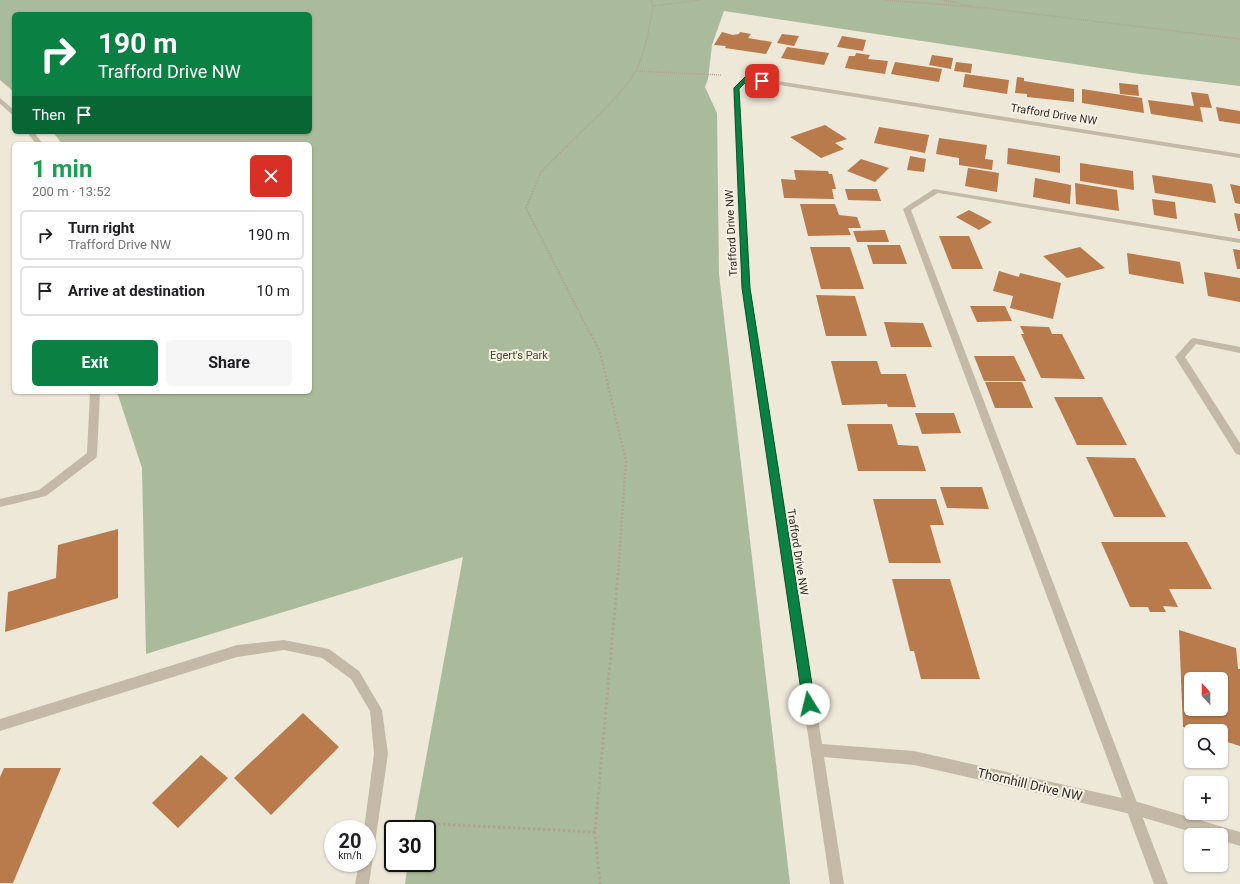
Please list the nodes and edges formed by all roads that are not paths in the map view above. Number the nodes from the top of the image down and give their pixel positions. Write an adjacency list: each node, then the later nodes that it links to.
1 (0, 100): 2 (street)
2 (12, 112)
3 (32, 134): 4 (street)
4 (38, 142)
5 (1240, 156): 12 (street, Trafford Drive NW)
6 (1240, 241): 13 (street)
7 (1240, 350): 9 (street)
8 (95, 394): 10 (street)
9 (1240, 451)
10 (0, 503)
11 (0, 725): 14 (street)
12 (816, 750): 13 (street, Thornhill Drive NW); 18 (street, Trafford Drive NW)
13 (1131, 807): 15 (street, Thornhill Drive NW); 19 (street)
14 (373, 820)
15 (1240, 839)
16 (364, 872): 17 (street)
17 (362, 884)
18 (837, 884)
19 (1161, 884)

